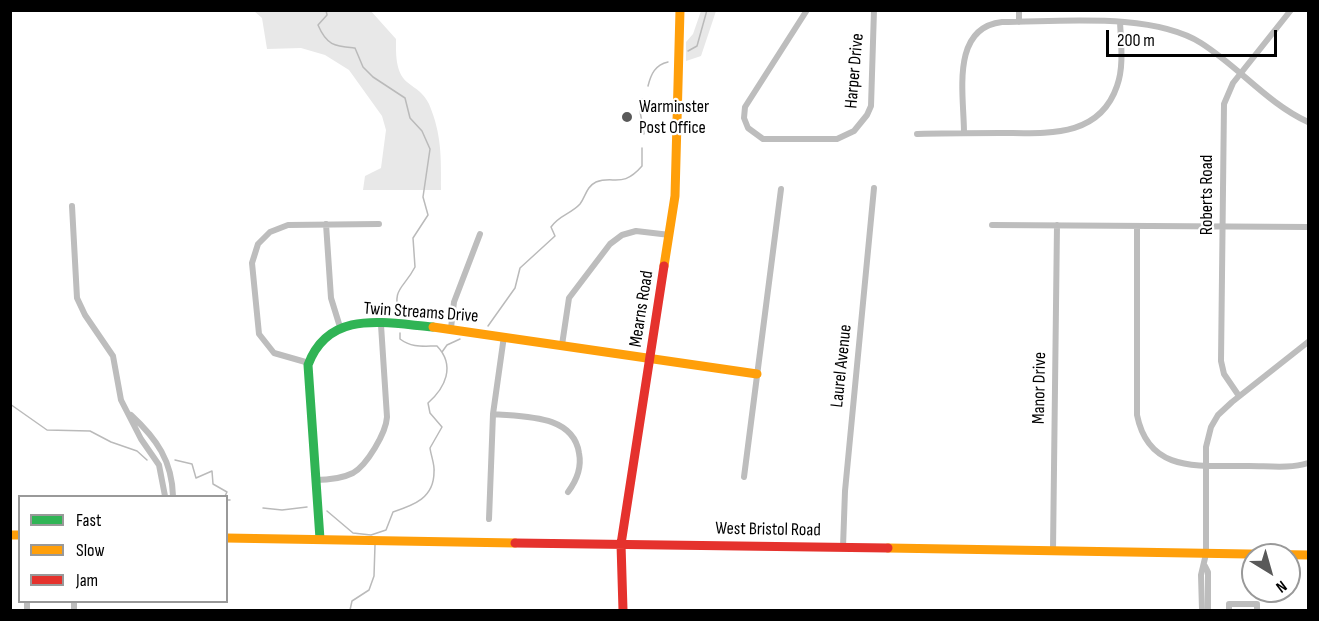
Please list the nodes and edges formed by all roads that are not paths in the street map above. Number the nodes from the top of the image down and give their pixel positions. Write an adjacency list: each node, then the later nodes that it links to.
1 (680, 10): 23 (street, Mearns Road)
2 (807, 10): 3 (street, Harper Drive)
3 (874, 10)
4 (1019, 10): 6 (street)
5 (1291, 10): 8 (street, Roberts Road)
6 (1019, 22): 7 (street); 10 (street)
7 (1120, 22): 8 (street); 10 (street)
8 (1240, 74): 9 (street); 20 (street, Roberts Road)
9 (1308, 122)
10 (964, 133): 11 (street)
11 (918, 134)
12 (874, 188): 47 (street, Laurel Avenue)
13 (781, 189): 32 (street)
14 (72, 206): 34 (street)
15 (326, 224): 16 (street); 25 (street); 31 (street)
16 (379, 224)
17 (992, 225): 18 (street)
18 (1057, 225): 19 (street); 48 (street, Manor Drive)
19 (1137, 226): 20 (street); 37 (street)
20 (1222, 226): 21 (street); 33 (street, Roberts Road)
21 (1308, 227)
22 (480, 234): 26 (street)
23 (670, 235): 29 (street); 30 (street, Mearns Road)
24 (381, 325): 25 (street, Twin Streams Drive); 26 (street, Twin Streams Drive); 39 (street)
25 (340, 327): 31 (street, Twin Streams Drive)
26 (451, 328): 27 (street, Twin Streams Drive)
27 (504, 336): 29 (street, Twin Streams Drive); 35 (street)
28 (1308, 342): 33 (street)
29 (562, 345): 30 (street, Twin Streams Drive)
30 (651, 358): 32 (street, Twin Streams Drive); 46 (street, Mearns Road)
31 (309, 363): 39 (street)
32 (757, 374): 38 (street)
33 (1239, 396): 37 (street)
34 (128, 413): 41 (street); 42 (street)
35 (493, 414): 40 (street); 43 (street)
36 (1308, 463): 37 (street)
37 (1206, 466): 49 (street)
38 (744, 477)
39 (315, 480): 45 (street)
40 (568, 492)
41 (165, 495)
42 (173, 495)
43 (489, 519)
44 (228, 538): 45 (street, West Bristol Road)
45 (320, 538): 46 (street, West Bristol Road)
46 (621, 544): 47 (street, West Bristol Road); 52 (street, Mearns Road)
47 (843, 547): 48 (street, West Bristol Road)
48 (1053, 550): 49 (street, West Bristol Road)
49 (1206, 554): 50 (street, West Bristol Road); 51 (street)
50 (1308, 555)
51 (1205, 566): 53 (street); 54 (street)
52 (623, 610)
53 (1202, 610)
54 (1208, 610)
55 (1229, 610): 56 (street)
56 (1257, 610)

